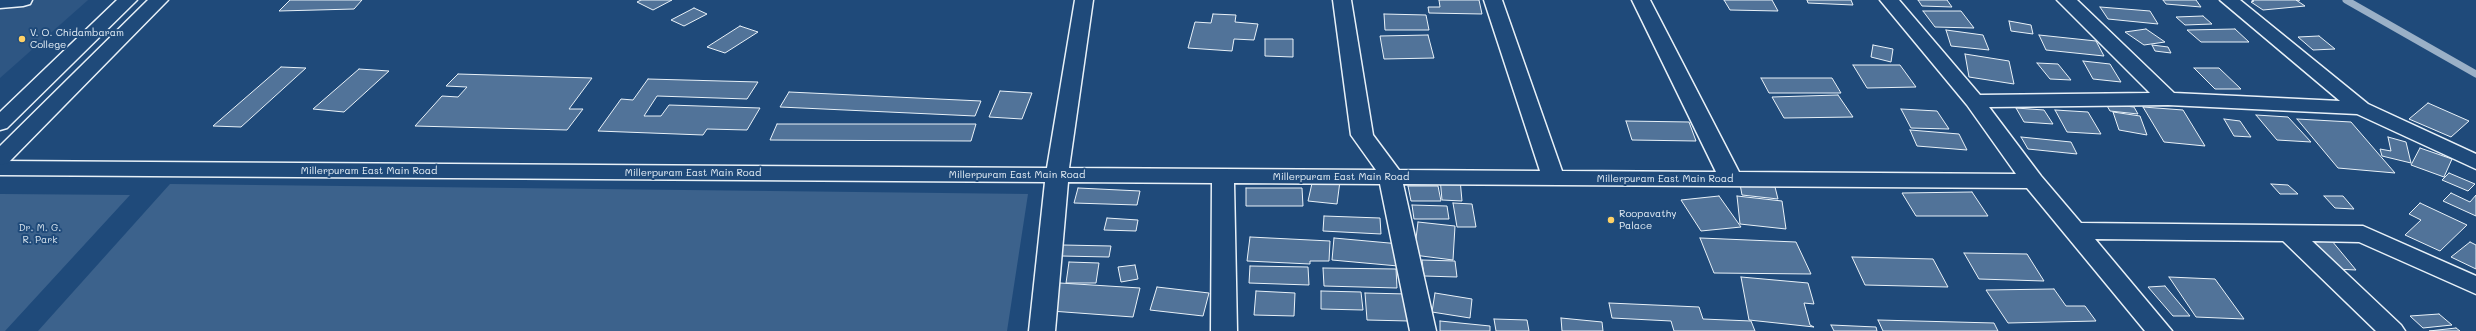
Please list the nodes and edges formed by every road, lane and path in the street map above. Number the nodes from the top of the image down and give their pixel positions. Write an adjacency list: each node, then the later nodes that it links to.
1 (23, 0): 11 (street)
2 (128, 0): 15 (street)
3 (159, 0): 16 (street)
4 (1084, 0): 19 (street)
5 (1342, 0): 21 (street)
6 (1494, 0): 22 (street)
7 (1641, 0): 23 (street)
8 (1889, 0): 13 (street)
9 (2066, 0): 12 (street)
10 (2228, 0): 14 (street)
11 (0, 2)
12 (2168, 99): 13 (street); 14 (street)
13 (1974, 100): 24 (street)
14 (2361, 108): 17 (street)
15 (0, 124)
16 (0, 158)
17 (2476, 162)
18 (0, 168): 19 (street, Millerpuram East Main Road)
19 (1057, 175): 20 (street, Millerpuram East Main Road); 28 (street)
20 (1223, 176): 21 (street, Millerpuram East Main Road); 29 (street)
21 (1390, 177): 22 (street, Millerpuram East Main Road); 30 (street)
22 (1553, 178): 23 (street, Millerpuram East Main Road)
23 (1731, 179): 24 (street, Millerpuram East Main Road)
24 (2033, 181): 25 (street)
25 (2077, 231): 26 (street); 31 (street)
26 (2289, 233): 27 (street); 32 (street)
27 (2476, 286)
28 (1042, 331)
29 (1224, 331)
30 (1423, 331)
31 (2159, 331)
32 (2392, 331)

